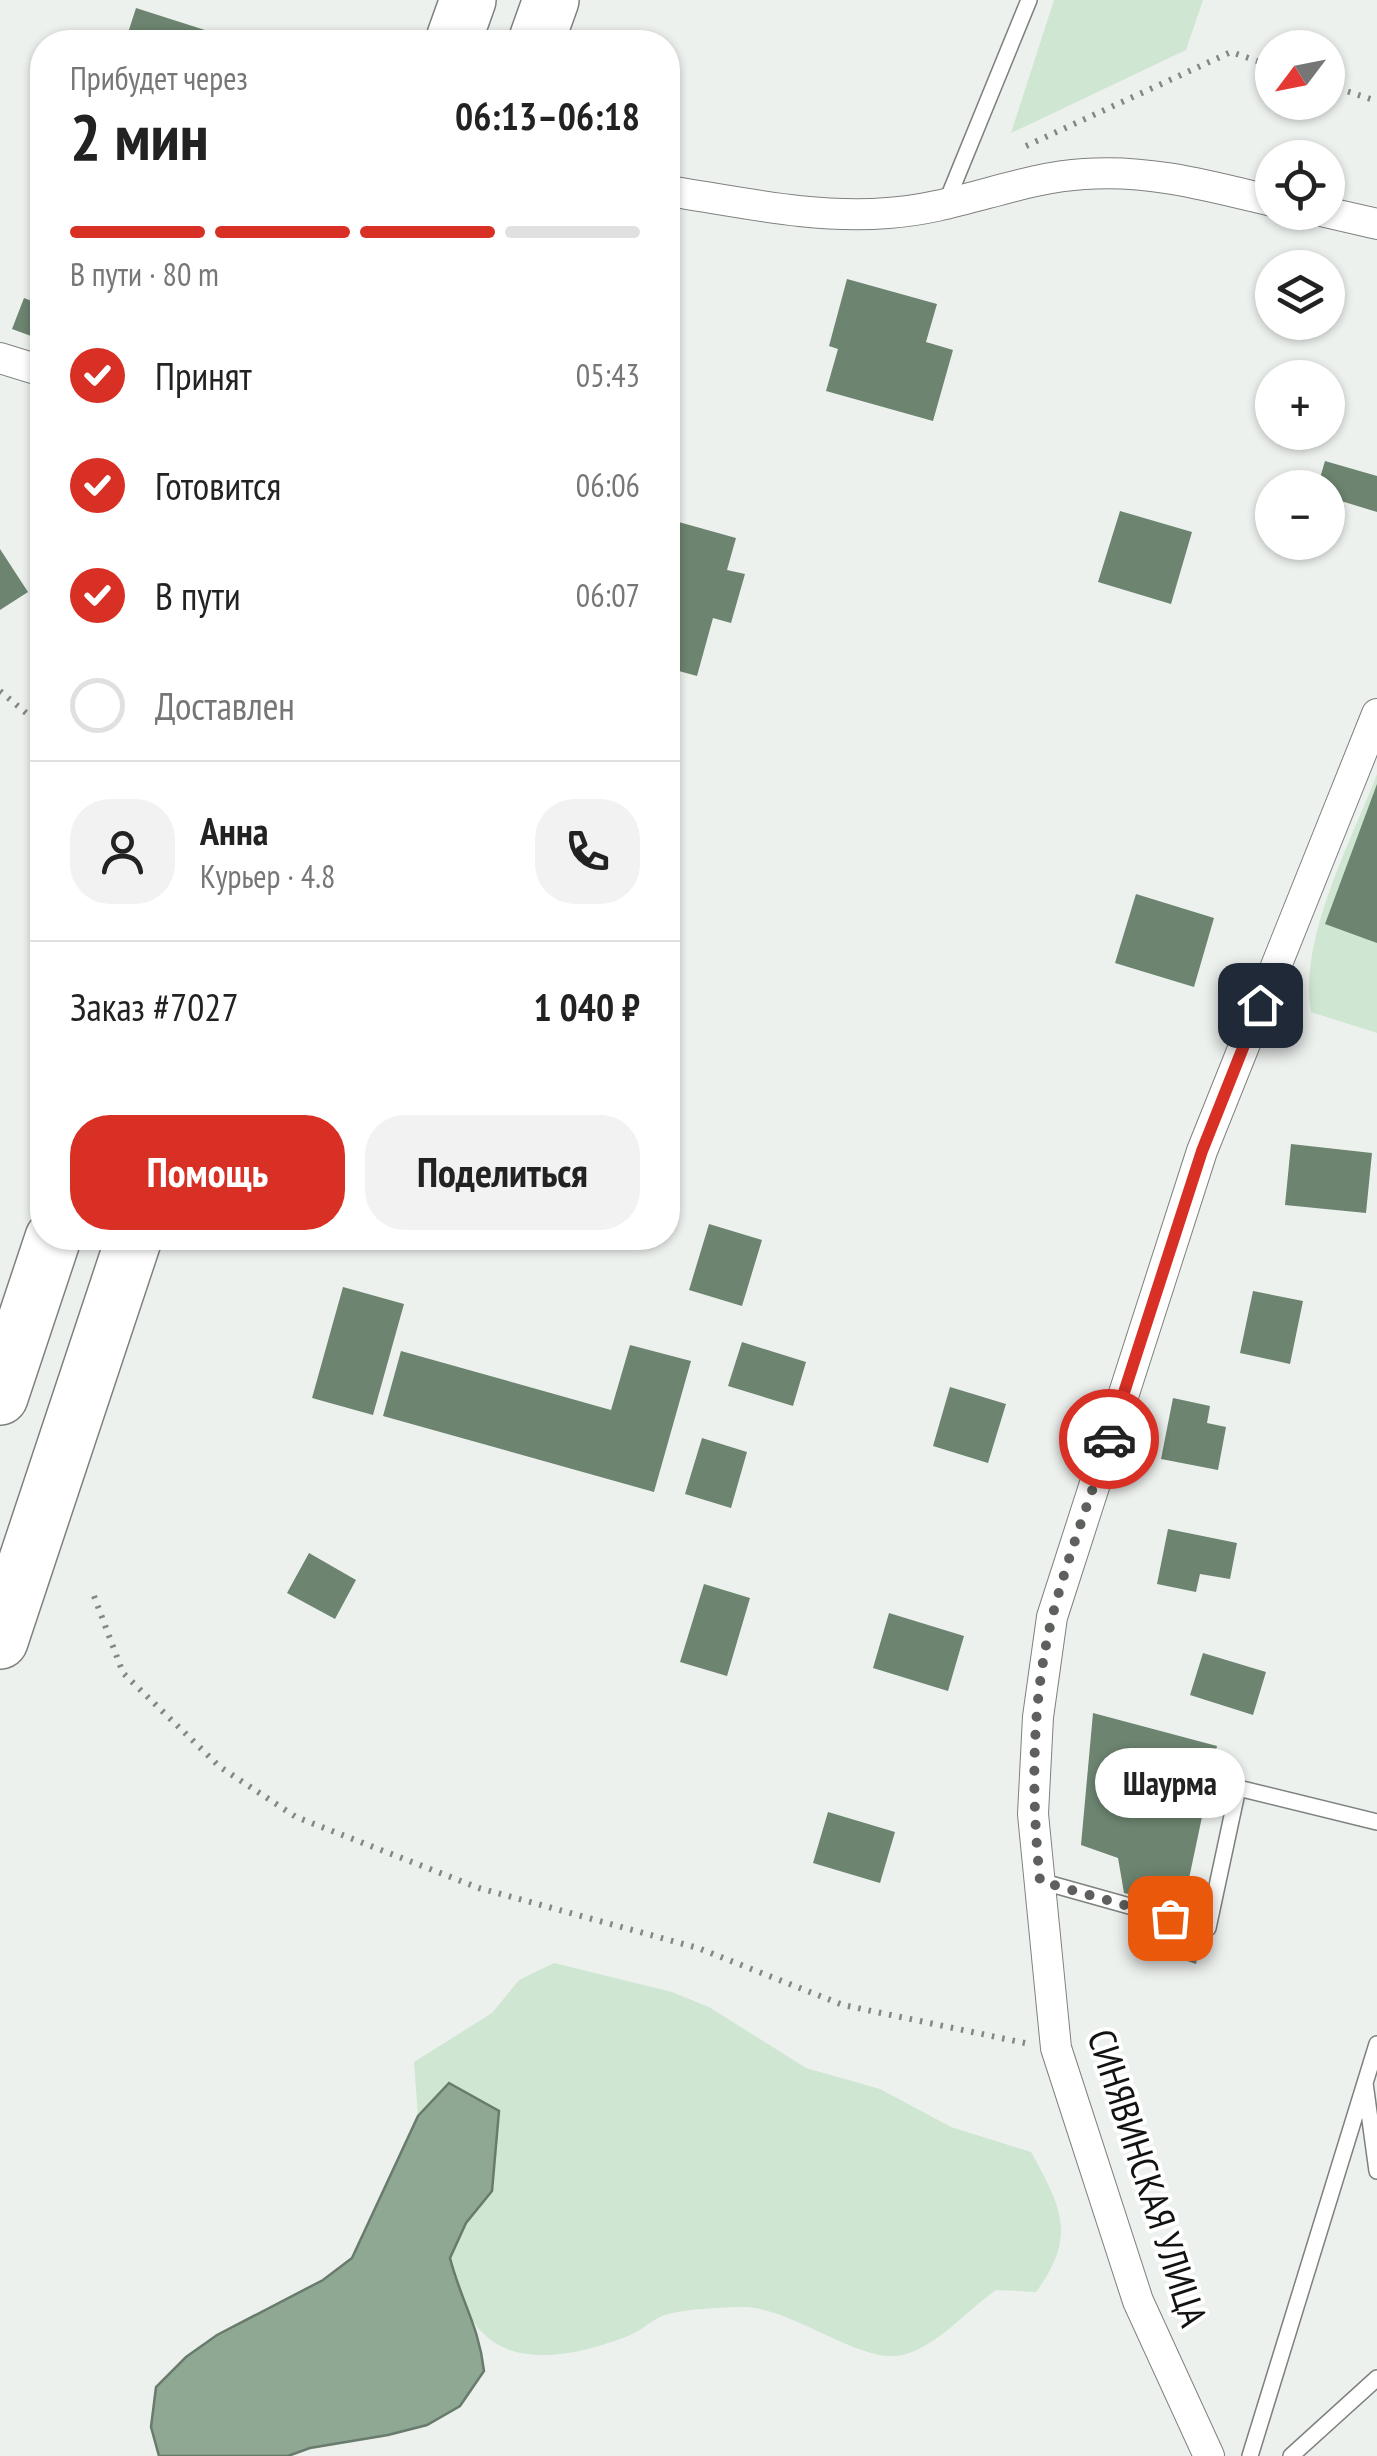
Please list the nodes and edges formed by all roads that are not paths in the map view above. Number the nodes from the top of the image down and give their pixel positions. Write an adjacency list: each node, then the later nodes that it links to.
1 (468, 0): 4 (highway)
2 (552, 0): 5 (highway)
3 (1029, 0): 8 (lane)
4 (457, 30)
5 (541, 30)
6 (680, 193): 8 (street)
7 (1255, 197): 8 (street)
8 (945, 206)
9 (1345, 217): 10 (street)
10 (1377, 224)
11 (0, 358): 12 (street)
12 (30, 367)
13 (1377, 714): 19 (street, СИНЯВИНСКАЯ УЛИЦА)
14 (49, 1250): 16 (highway)
15 (130, 1250): 17 (highway)
16 (1, 1393)
17 (0, 1641)
18 (1377, 1822): 19 (lane)
19 (1040, 1881): 24 (street, СИНЯВИНСКАЯ УЛИЦА)
20 (1377, 2044): 21 (lane)
21 (1365, 2083): 22 (lane); 25 (lane)
22 (1377, 2172)
23 (1377, 2378): 26 (lane)
24 (1210, 2456)
25 (1250, 2456)
26 (1292, 2456)

